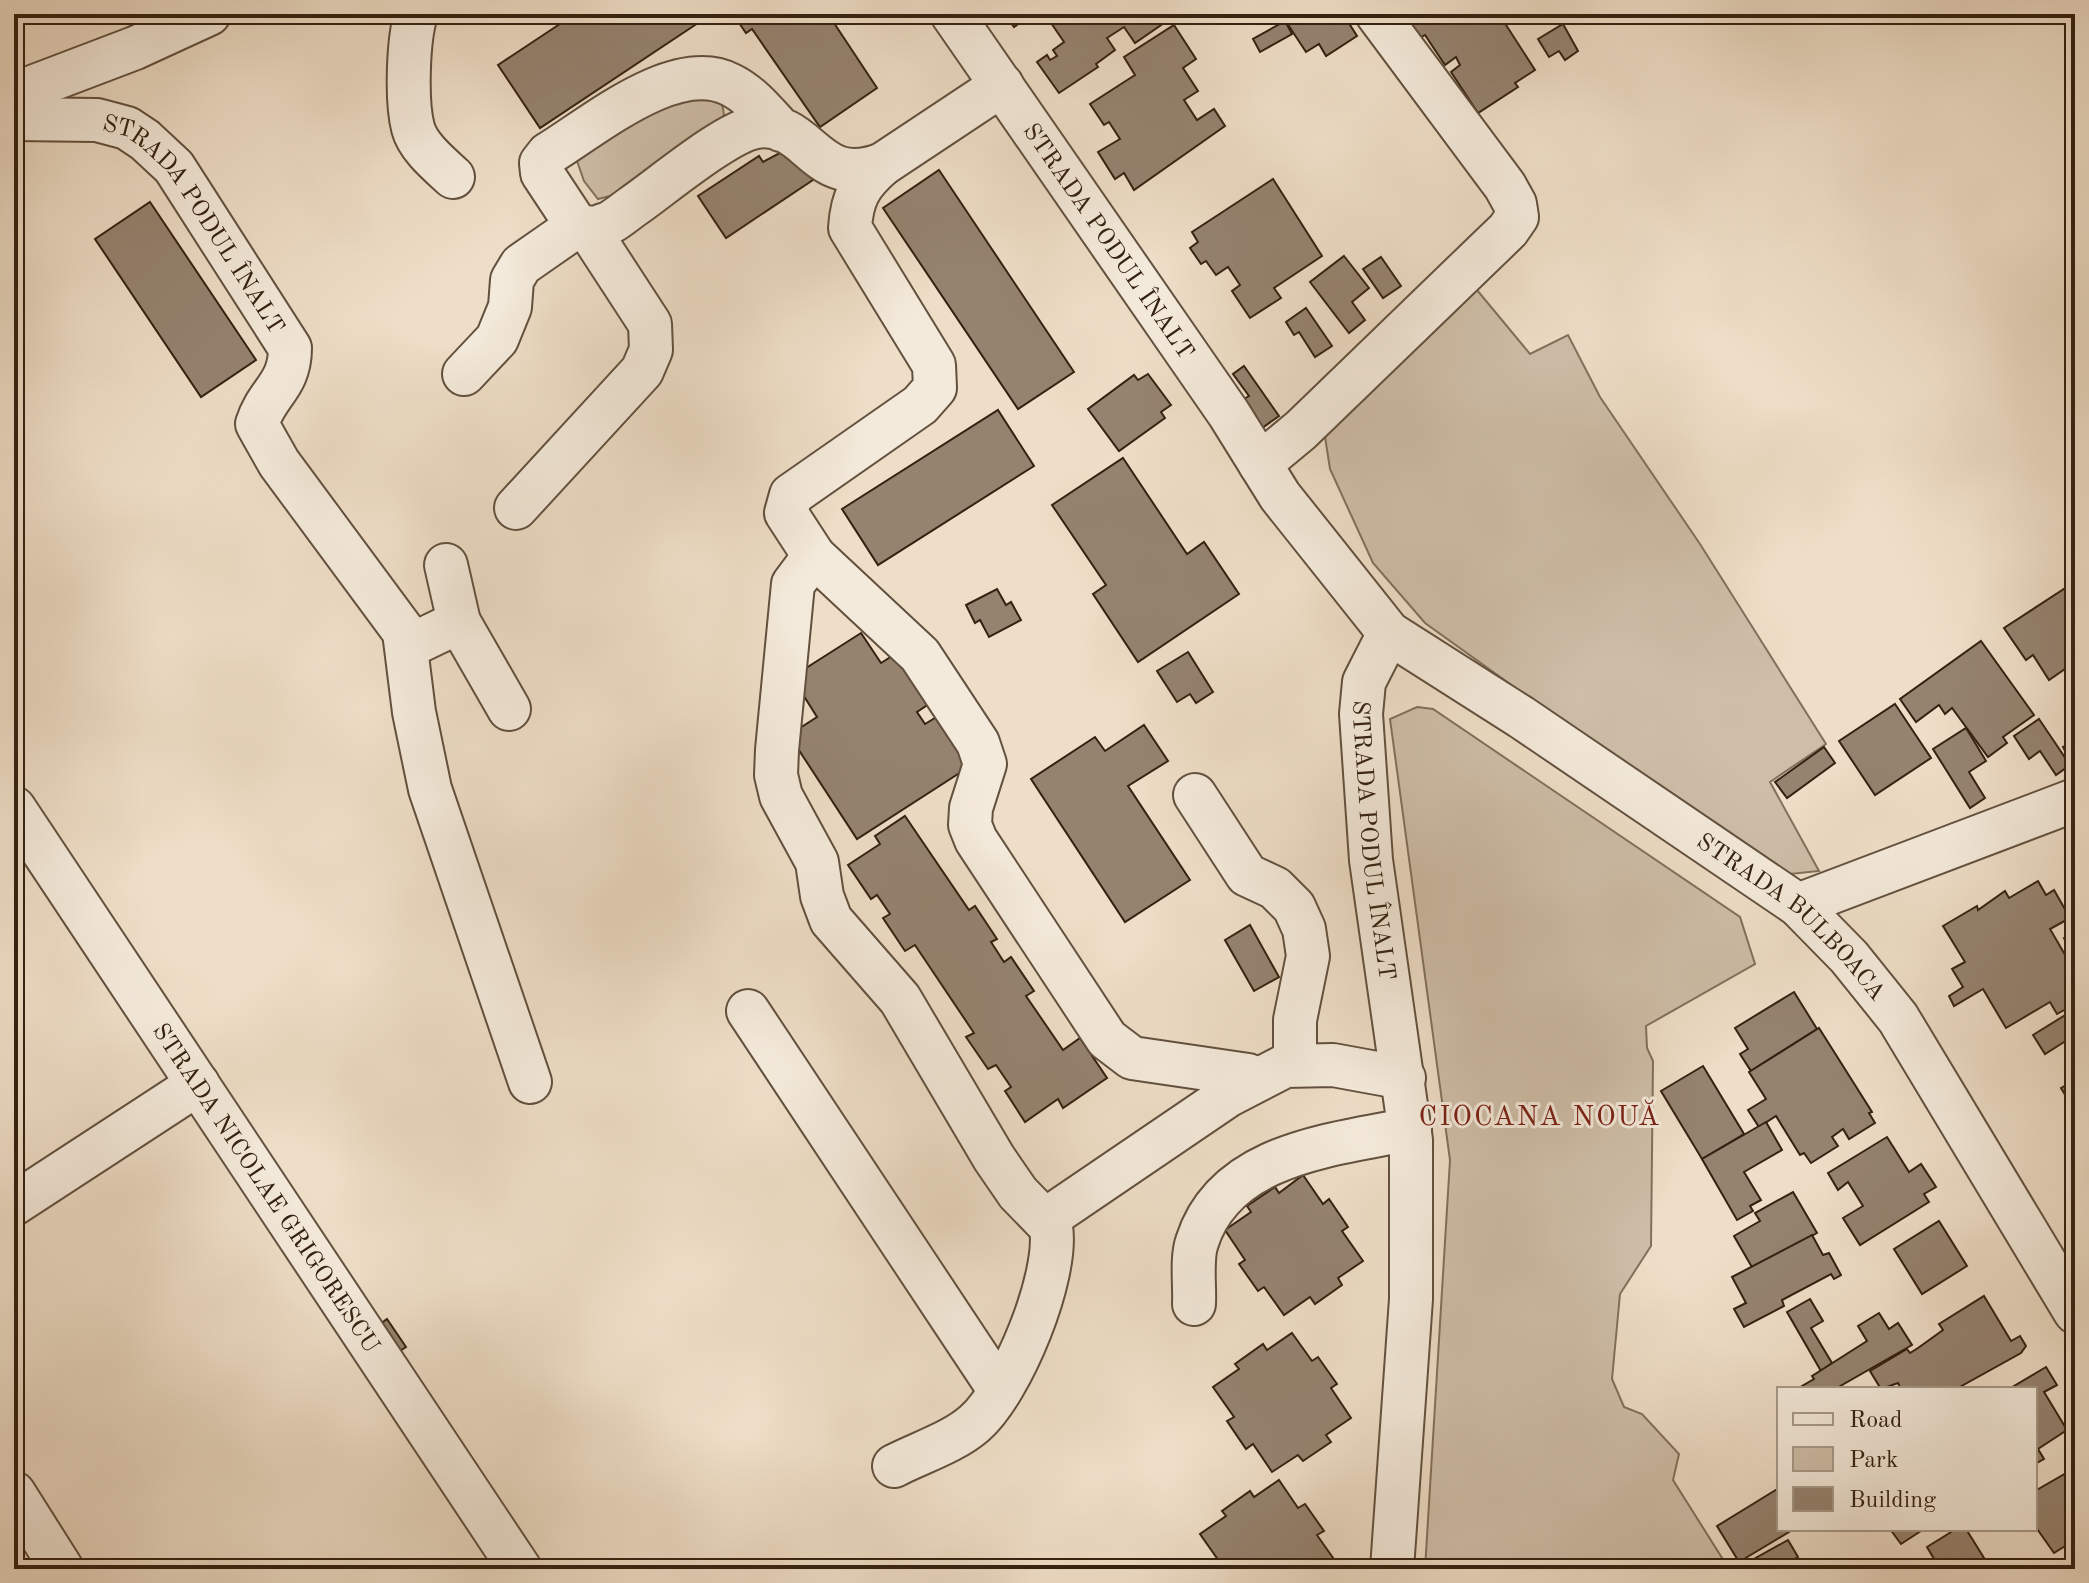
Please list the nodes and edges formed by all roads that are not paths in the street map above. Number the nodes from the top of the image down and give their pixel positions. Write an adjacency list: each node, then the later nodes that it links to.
1 (209, 14): 6 (street)
2 (416, 14): 11 (street)
3 (952, 14): 5 (street, STRADA PODUL ÎNALT)
4 (1377, 14): 15 (street)
5 (1002, 85): 10 (street); 15 (street, STRADA PODUL ÎNALT)
6 (14, 94)
7 (14, 119): 21 (street, STRADA PODUL ÎNALT)
8 (781, 130): 9 (street); 12 (street); 12 (street)
9 (829, 164): 10 (street); 13 (street)
10 (883, 164): 13 (street)
11 (453, 177)
12 (590, 226): 14 (street); 16 (street)
13 (850, 228): 17 (street)
14 (464, 374)
15 (1260, 464): 20 (street, STRADA PODUL ÎNALT)
16 (516, 508)
17 (814, 556): 30 (street); 35 (street)
18 (446, 565): 19 (street)
19 (459, 622): 21 (street); 22 (street)
20 (1389, 633): 26 (street, STRADA BULBOACA); 29 (street, STRADA PODUL ÎNALT)
21 (407, 647): 31 (street)
22 (509, 709)
23 (1195, 795): 28 (street)
24 (2075, 800): 26 (street)
25 (14, 808): 32 (street, STRADA NICOLAE GRIGORESCU)
26 (1798, 905): 37 (street, STRADA BULBOACA)
27 (748, 1011): 38 (street)
28 (1295, 1065): 29 (street); 30 (street)
29 (1404, 1078): 33 (street, STRADA PODUL ÎNALT)
30 (1256, 1079): 35 (street)
31 (530, 1082)
32 (198, 1084): 34 (street); 42 (street, STRADA NICOLAE GRIGORESCU)
33 (1410, 1129): 36 (street); 43 (street, STRADA PODUL ÎNALT)
34 (14, 1204)
35 (1045, 1220): 38 (street)
36 (1194, 1304)
37 (2075, 1312)
38 (1000, 1391): 39 (street)
39 (894, 1466)
40 (14, 1493): 41 (street)
41 (62, 1569)
42 (520, 1569)
43 (1392, 1569)

